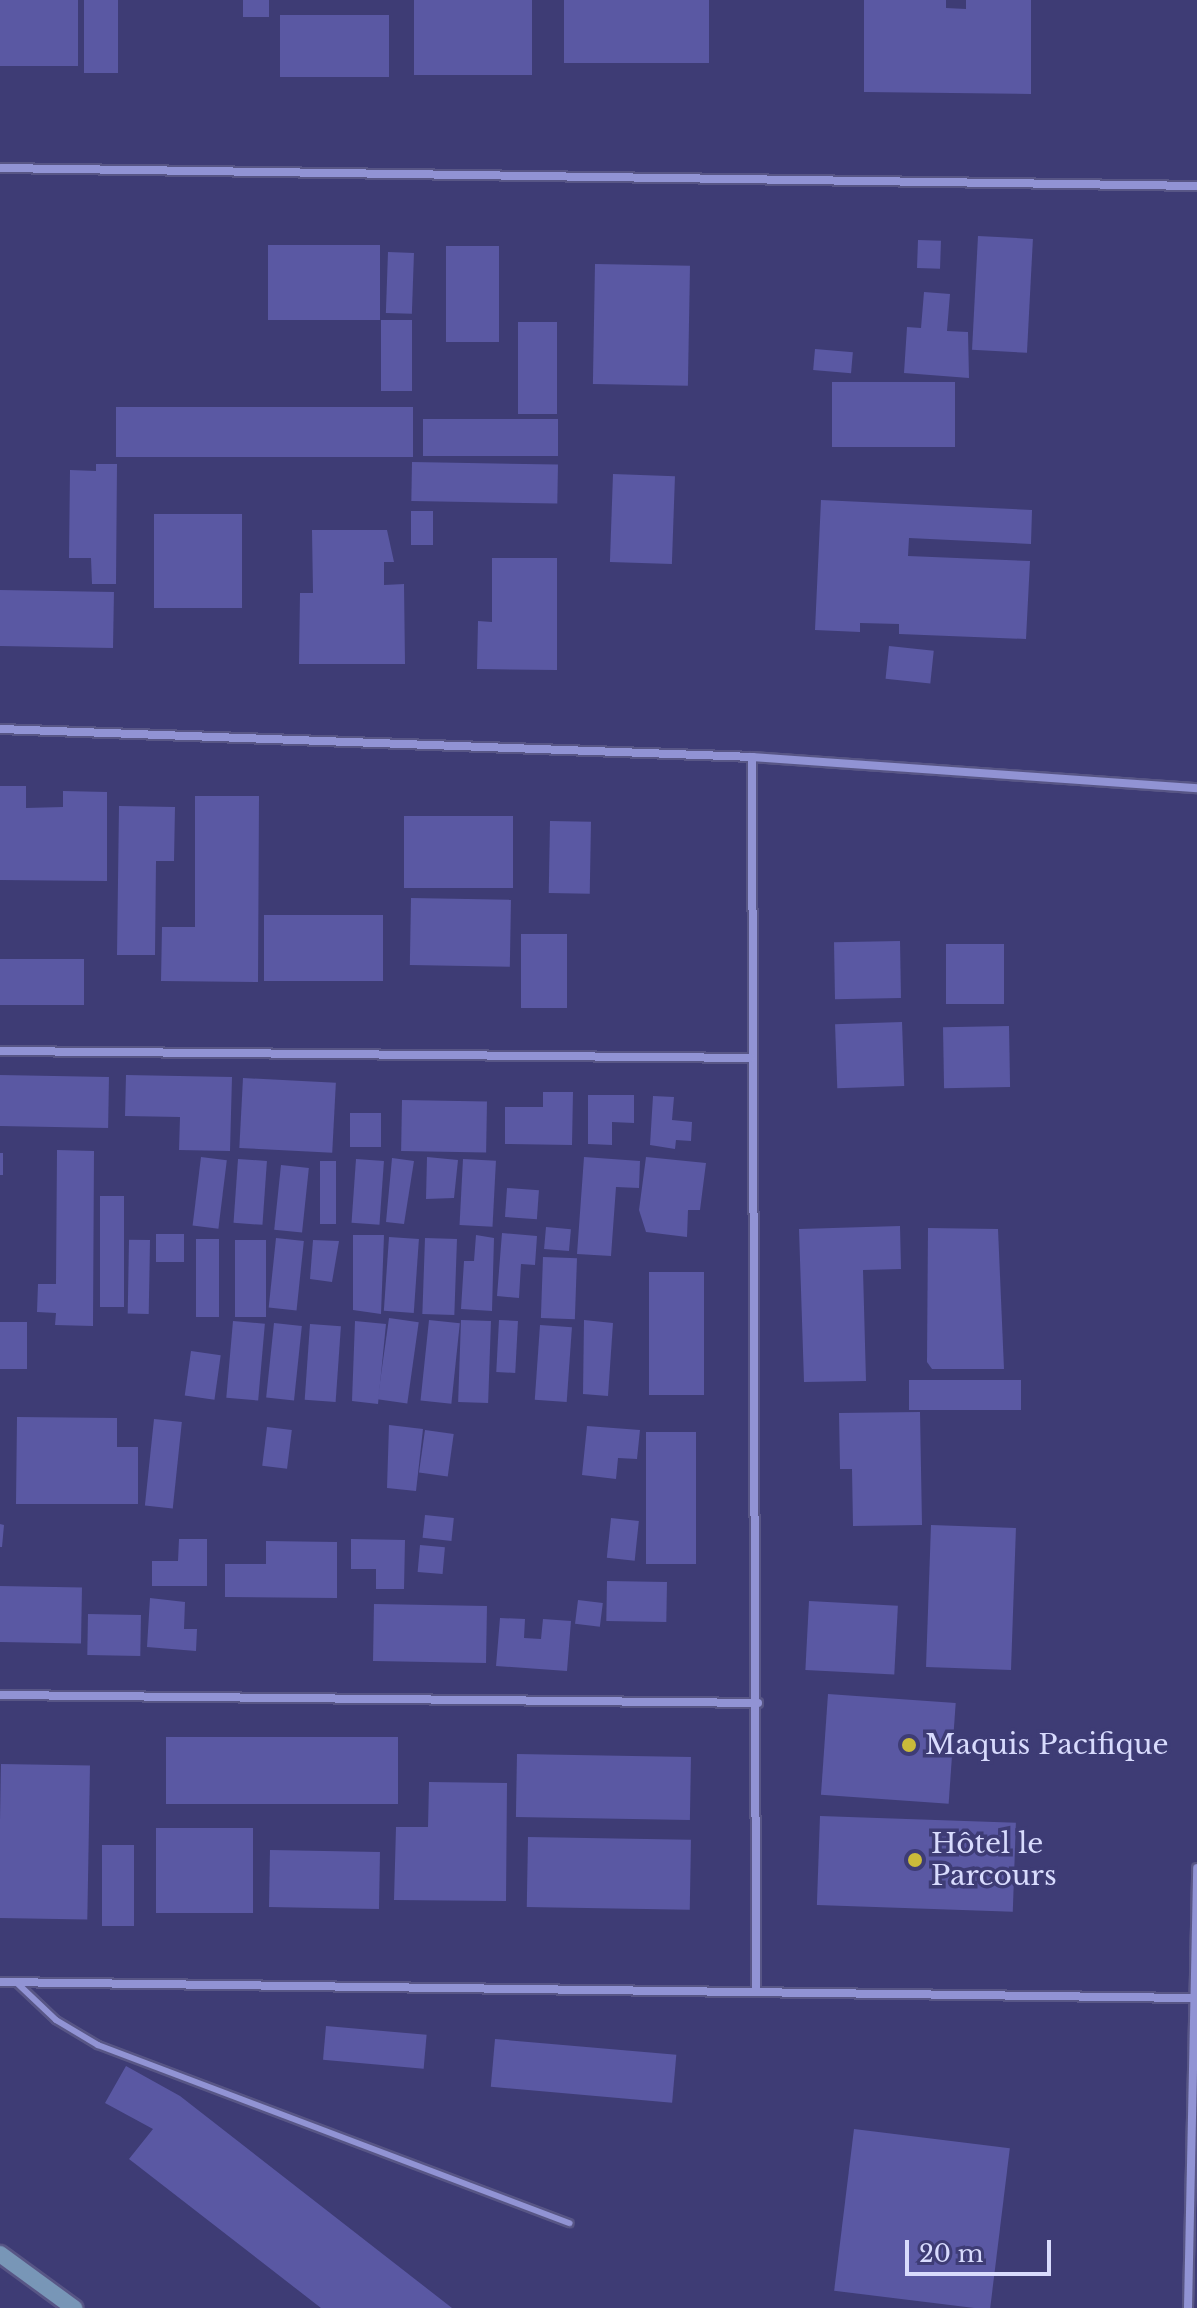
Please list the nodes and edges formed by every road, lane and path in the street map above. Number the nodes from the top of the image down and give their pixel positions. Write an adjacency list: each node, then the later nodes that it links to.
1 (0, 168): 2 (street)
2 (1197, 186)
3 (0, 729): 4 (street)
4 (752, 757): 5 (street); 7 (street)
5 (1197, 788)
6 (0, 1051): 7 (street)
7 (751, 1058): 9 (street)
8 (0, 1695): 9 (street)
9 (758, 1703): 13 (street)
10 (1197, 1868): 14 (street)
11 (0, 1982): 12 (street)
12 (17, 1983): 13 (street); 15 (lane)
13 (756, 1989): 14 (street)
14 (1195, 1998): 18 (street)
15 (569, 2223)
16 (0, 2254): 17 (main road)
17 (74, 2308)
18 (1188, 2308)

